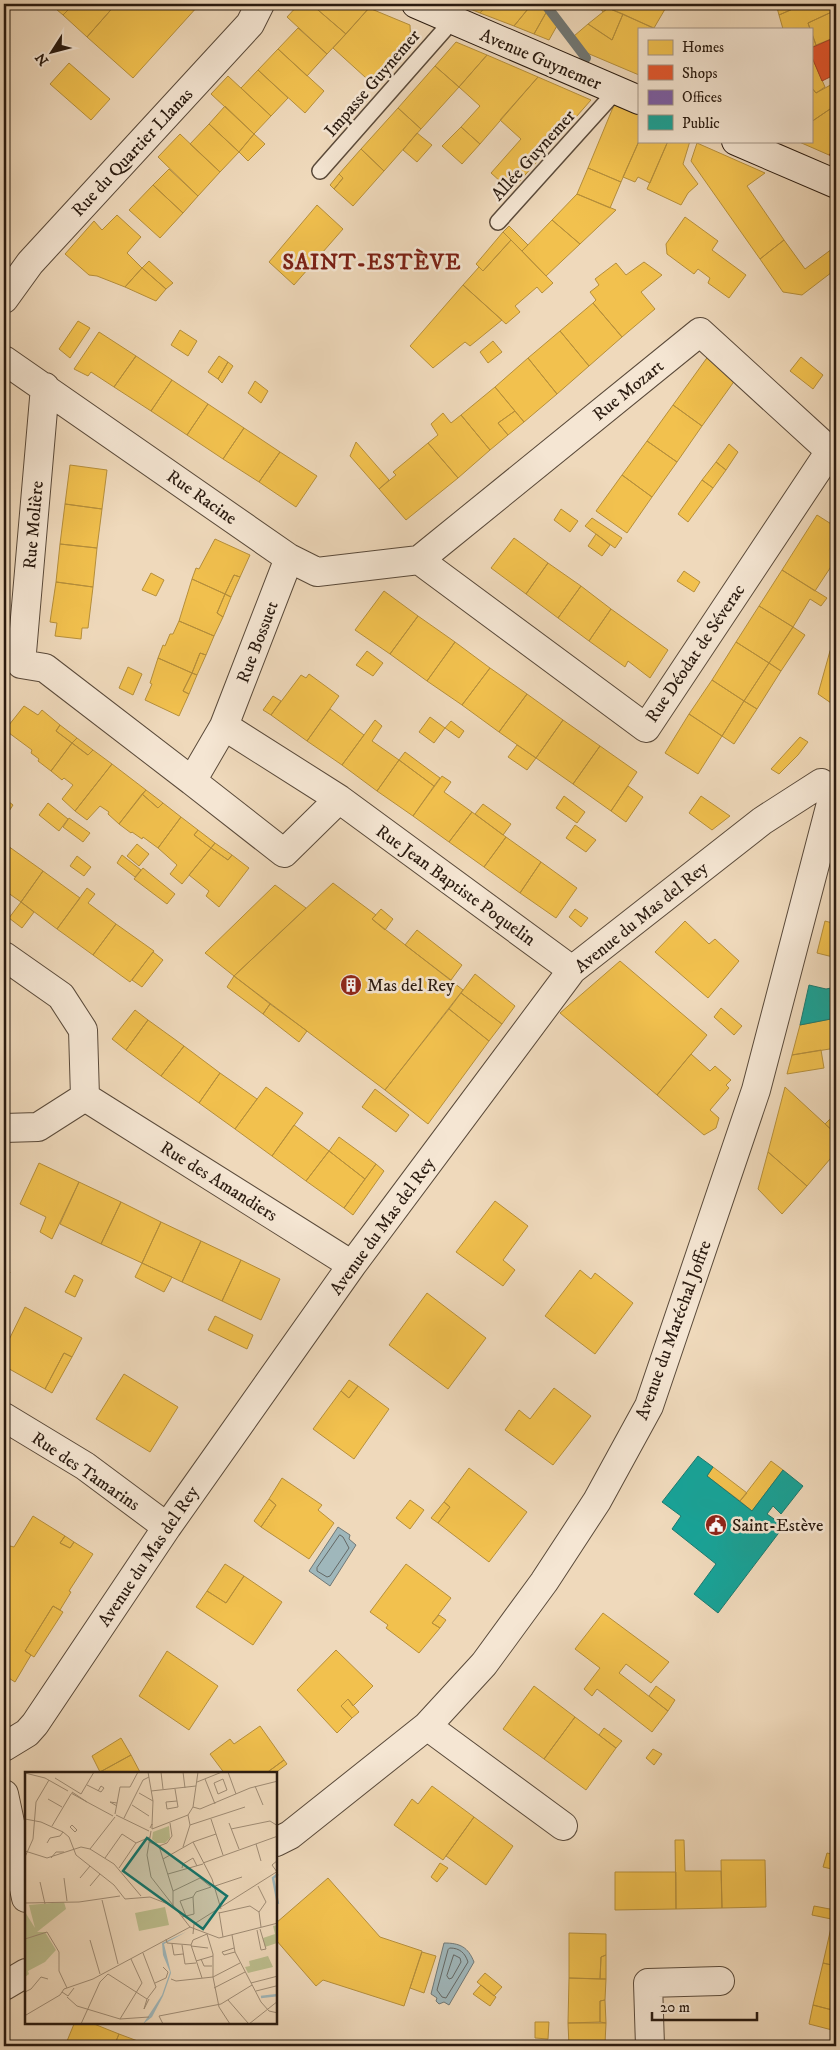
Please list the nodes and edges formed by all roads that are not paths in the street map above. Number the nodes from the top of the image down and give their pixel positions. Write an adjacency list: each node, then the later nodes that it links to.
1 (260, 4): 9 (street, Rue du Quartier Llanas)
2 (416, 4): 3 (street, Avenue Guynemer)
3 (453, 20): 4 (street, Avenue Guynemer); 6 (lane, Impasse Guynemer)
4 (627, 96): 8 (lane, Allée Guynemer)
5 (738, 142): 7 (street)
6 (320, 171)
7 (836, 184)
8 (498, 222)
9 (4, 299)
10 (4, 360): 11 (street, Rue Racine)
11 (46, 387): 13 (street, Rue Racine); 16 (street, Rue Molière)
12 (833, 453): 14 (street, Rue Mozart); 14 (street, Rue Déodat de Séverac)
13 (289, 558): 14 (street, Rue Racine); 15 (street, Rue Bossuet)
14 (419, 560)
15 (224, 726): 16 (street); 18 (street, Rue Jean Baptiste Poquelin)
16 (192, 781): 18 (street)
17 (835, 794): 20 (street, Avenue du Mas del Rey); 26 (street, Avenue du Maréchal Joffre)
18 (339, 799): 20 (street, Rue Jean Baptiste Poquelin)
19 (4, 956): 21 (street)
20 (572, 970): 23 (street, Avenue du Mas del Rey)
21 (85, 1097): 22 (street); 23 (street, Rue des Amandiers)
22 (4, 1128)
23 (352, 1265): 25 (street, Avenue du Mas del Rey)
24 (4, 1417): 25 (street, Rue des Tamarins)
25 (167, 1527): 27 (street, Avenue du Mas del Rey)
26 (427, 1726): 29 (street); 30 (street, Avenue du Maréchal Joffre)
27 (4, 1747)
28 (4, 1794): 31 (street)
29 (563, 1826)
30 (278, 1841)
31 (25, 1893)
32 (25, 1974): 34 (street)
33 (720, 1981): 35 (street)
34 (4, 1986)
35 (650, 2046)

